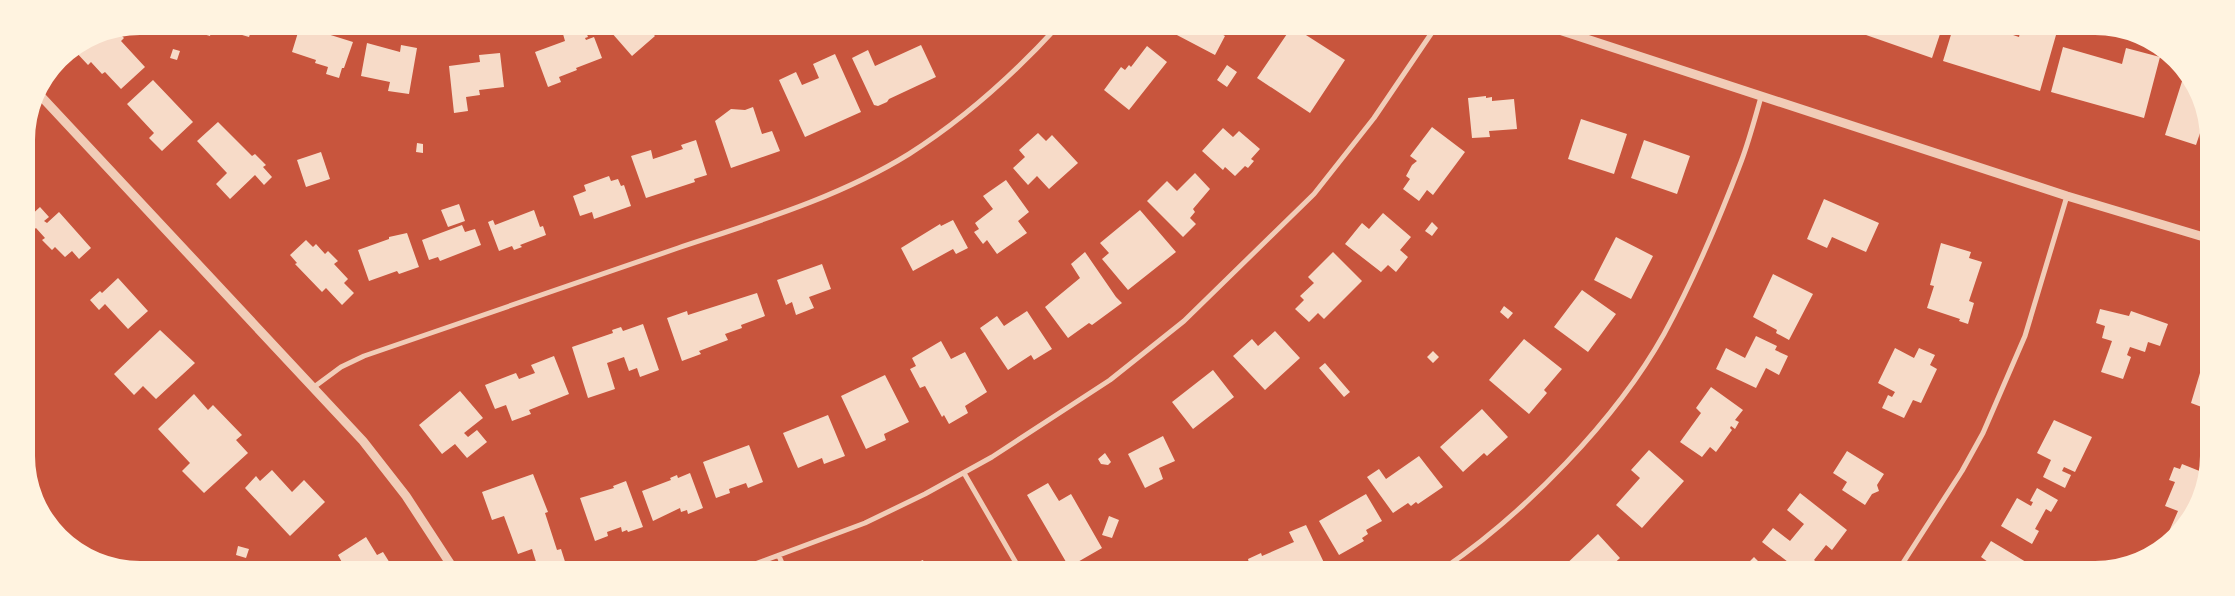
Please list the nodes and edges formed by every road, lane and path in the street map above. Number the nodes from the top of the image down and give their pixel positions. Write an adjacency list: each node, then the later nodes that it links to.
1 (1049, 35): 8 (street)
2 (1429, 35): 9 (street)
3 (1575, 35): 4 (street)
4 (1761, 96): 6 (street); 15 (street)
5 (44, 99): 8 (street)
6 (2068, 196): 7 (street); 16 (street)
7 (2200, 236)
8 (314, 387): 11 (street)
9 (964, 473): 10 (street); 14 (street)
10 (779, 556): 12 (street); 13 (street)
11 (448, 561)
12 (764, 561)
13 (781, 561)
14 (1015, 561)
15 (1454, 561)
16 (1904, 561)

